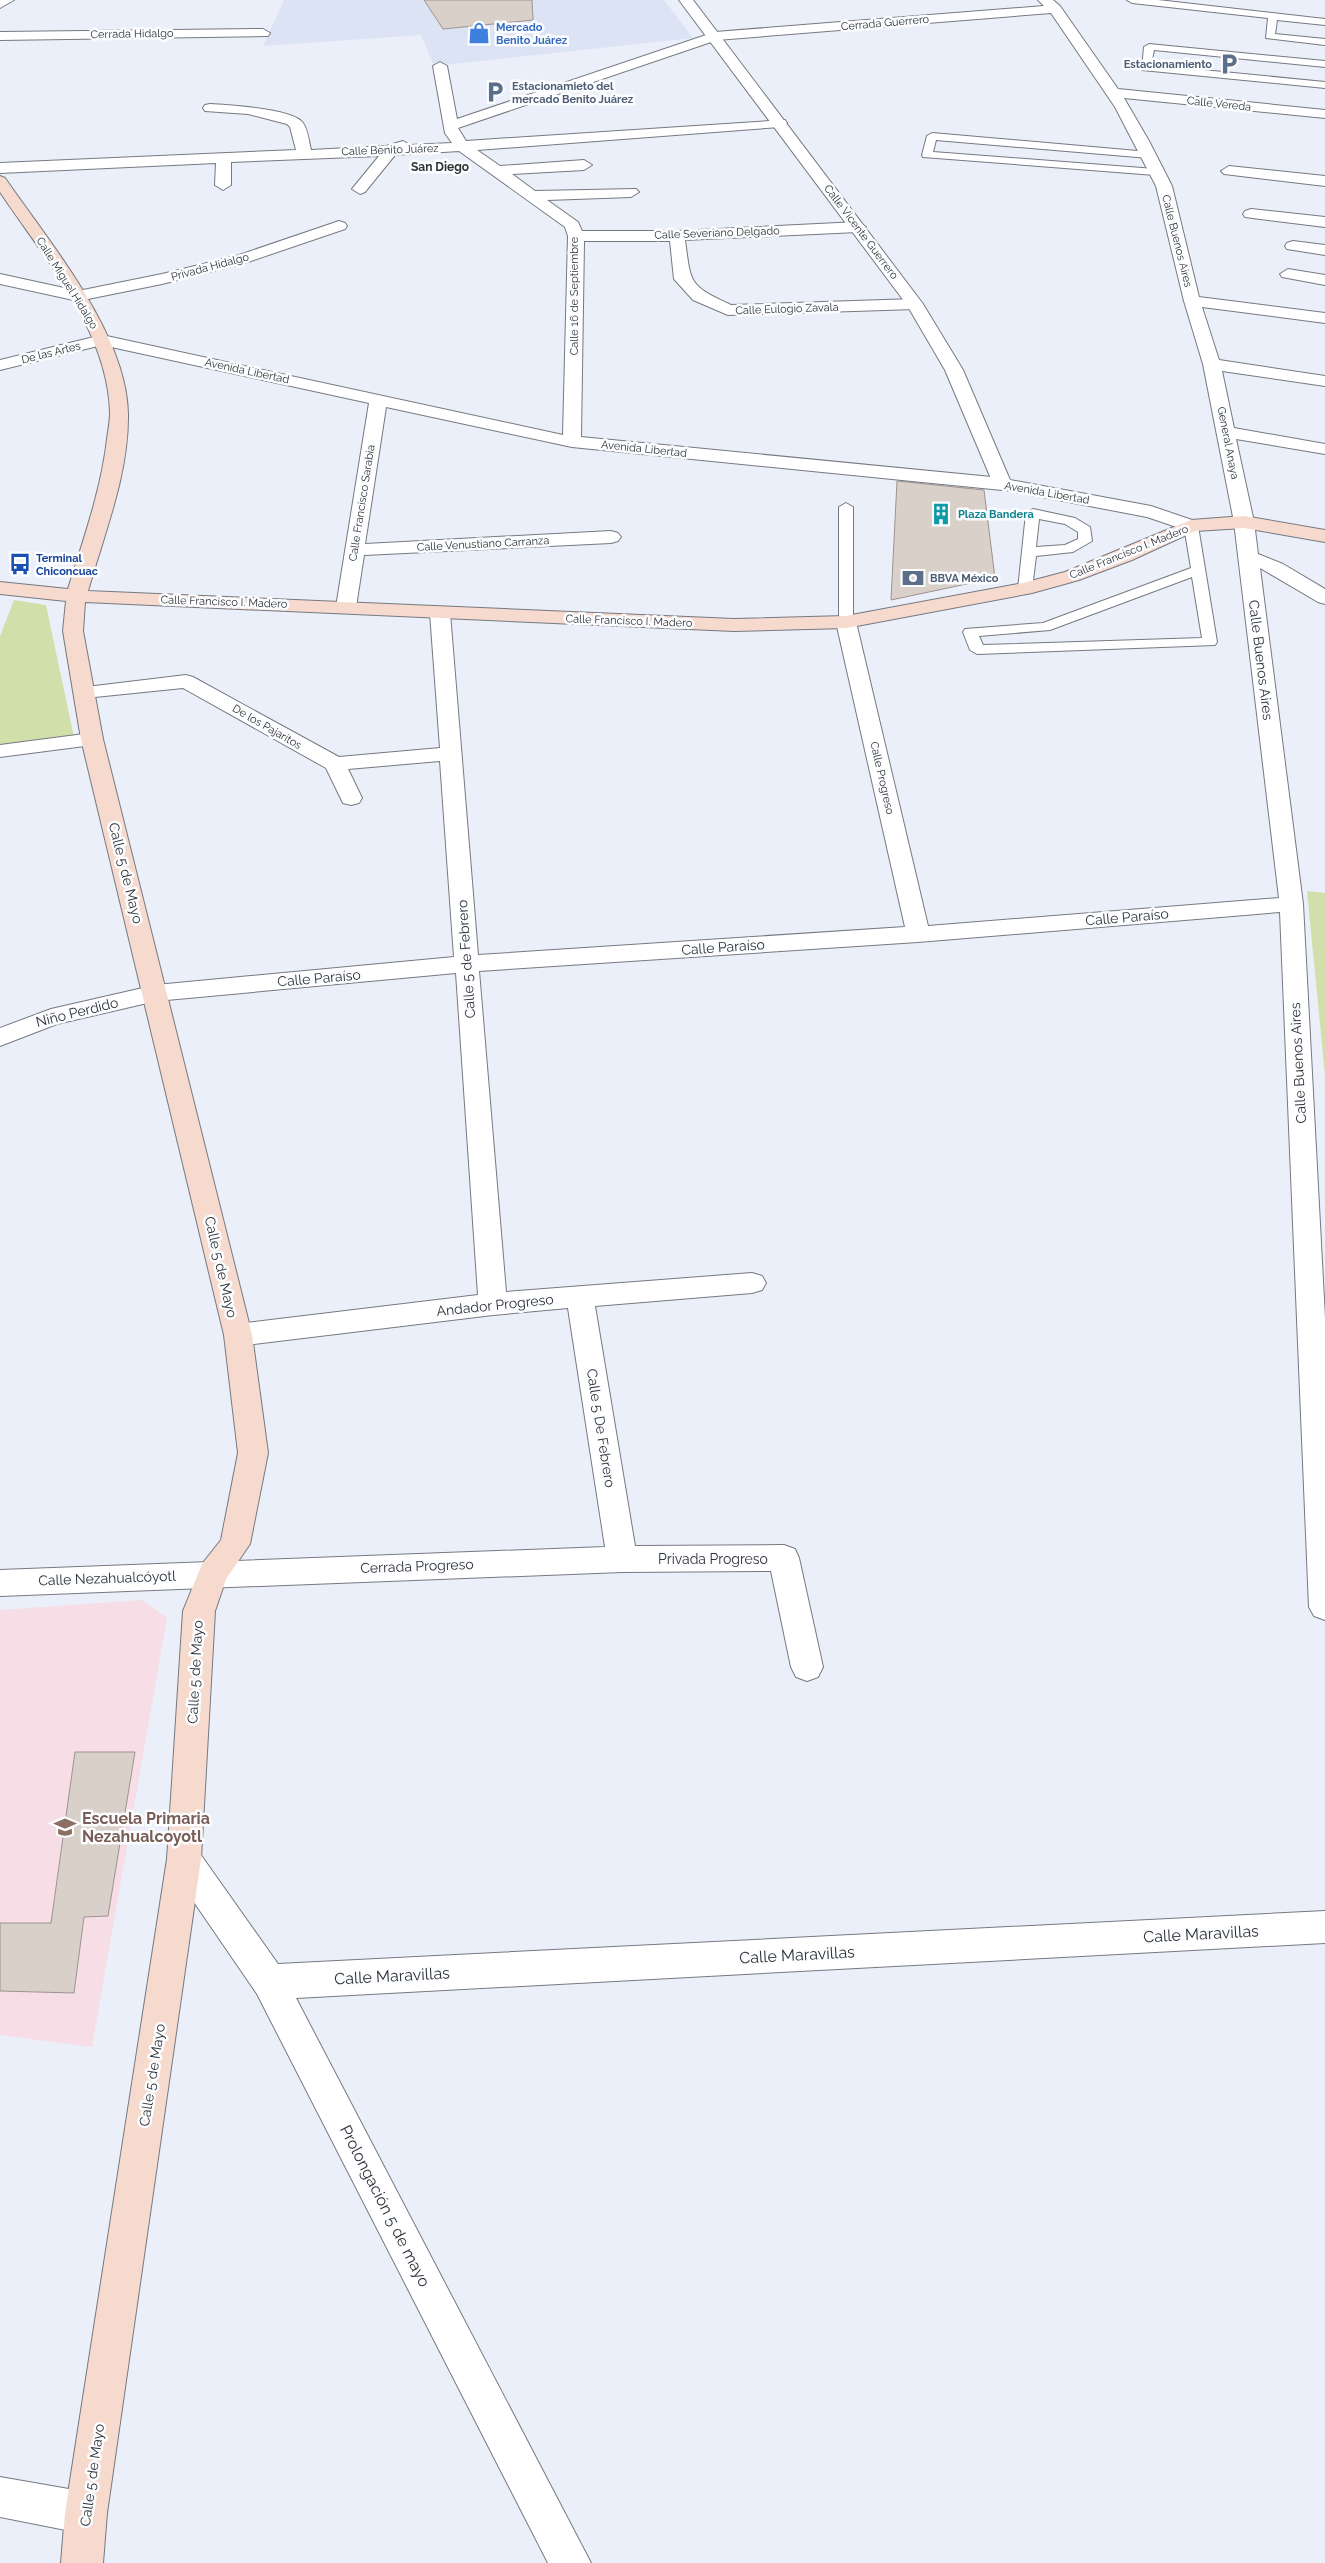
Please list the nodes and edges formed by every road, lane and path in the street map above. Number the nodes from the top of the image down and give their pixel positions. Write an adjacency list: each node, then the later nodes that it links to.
1 (7, 0): 4 (street)
2 (686, 0): 10 (street, Calle Vicente Guerrero)
3 (1132, 0): 6 (lane)
4 (0, 4)
5 (1050, 5): 10 (street, Cerrada Guerrero); 15 (street, Calle Buenos Aires)
6 (1273, 16): 7 (lane); 11 (lane)
7 (1325, 22)
8 (263, 33): 9 (street, Cerrada Hidalgo)
9 (0, 36)
10 (715, 36): 18 (street, Calle Vicente Guerrero); 19 (street, Cerrada Guerrero)
11 (1325, 42)
12 (1325, 64): 14 (lane)
13 (440, 66): 19 (street)
14 (1325, 85)
15 (1113, 93): 17 (street, Calle Vereda); 22 (street, Calle Buenos Aires)
16 (210, 108): 21 (street)
17 (1325, 114)
18 (780, 123): 19 (street, Calle Benito Juárez); 38 (street, Calle Vicente Guerrero)
19 (455, 135): 20 (street, Calle Benito Juárez); 26 (street, Calle 16 de Septiembre)
20 (392, 149): 21 (street, Calle Benito Juárez); 32 (street)
21 (304, 153): 23 (street, Calle Benito Juárez)
22 (1149, 155): 28 (street, Calle Buenos Aires); 28 (lane)
23 (224, 157): 25 (street, Calle Benito Juárez); 31 (street)
24 (584, 165): 26 (street)
25 (0, 168)
26 (496, 171): 34 (street, Calle 16 de Septiembre)
27 (1229, 171): 30 (street)
28 (1155, 172): 47 (street, Calle Buenos Aires)
29 (0, 181): 46 (main road, Calle Miguel Hidalgo)
30 (1325, 182)
31 (223, 185)
32 (360, 189)
33 (631, 192): 34 (street)
34 (531, 196): 39 (street, Calle 16 de Septiembre)
35 (1251, 214): 36 (street)
36 (1325, 222)
37 (339, 226): 46 (street, Privada Hidalgo)
38 (858, 227): 40 (street, Calle Severiano Delgado); 48 (street, Calle Vicente Guerrero)
39 (576, 236): 40 (street, Calle Severiano Delgado); 56 (street, Calle 16 de Septiembre)
40 (677, 236): 48 (street, Calle Eulogio Zavala)
41 (1293, 246): 42 (street)
42 (1325, 250)
43 (1288, 274): 45 (street)
44 (0, 279): 46 (street)
45 (1325, 280)
46 (78, 296): 50 (main road, Calle Miguel Hidalgo)
47 (1192, 302): 49 (street); 51 (street, Calle Buenos Aires)
48 (915, 304): 58 (street, Calle Vicente Guerrero)
49 (1325, 318)
50 (102, 340): 52 (street, De las Artes); 54 (street, Avenida Libertad); 70 (main road, Calle Miguel Hidalgo)
51 (1212, 364): 53 (street); 55 (street, General Anaya)
52 (0, 365)
53 (1325, 381)
54 (378, 400): 56 (street, Avenida Libertad); 64 (street, Calle Francisco Sarabia)
55 (1226, 432): 57 (street); 60 (street, General Anaya)
56 (572, 442): 58 (street, Avenida Libertad)
57 (1325, 449)
58 (1002, 484): 61 (street, Avenida Libertad)
59 (846, 507): 74 (lane)
60 (1244, 522): 61 (main road, Calle Francisco I. Madero); 62 (main road, Calle Francisco I. Madero); 66 (street, Calle Buenos Aires)
61 (1191, 526): 67 (lane); 69 (main road, Calle Francisco I. Madero)
62 (1325, 536)
63 (611, 537): 64 (street, Calle Venustiano Carranza)
64 (355, 550): 72 (street, Calle Francisco Sarabia)
65 (1028, 552): 69 (lane)
66 (1248, 557): 71 (street); 81 (street, Calle Buenos Aires)
67 (1198, 570): 67 (lane)
68 (0, 588): 70 (main road, Calle Francisco I. Madero)
69 (1025, 589): 74 (main road, Calle Francisco I. Madero)
70 (76, 596): 72 (main road, Calle Francisco I. Madero); 75 (main road, Calle 5 de Mayo)
71 (1325, 598)
72 (346, 607): 73 (main road, Calle Francisco I. Madero)
73 (440, 613): 74 (main road, Calle Francisco I. Madero); 78 (street, Calle 5 de Febrero)
74 (846, 622): 82 (street, Calle Progreso)
75 (85, 692): 76 (main road, Calle 5 de Mayo); 79 (street, De los Pajaritos)
76 (92, 739): 77 (street); 84 (main road, Calle 5 de Mayo)
77 (0, 751)
78 (452, 753): 79 (street); 83 (street, Calle 5 de Febrero)
79 (335, 764): 80 (street)
80 (351, 798)
81 (1291, 904): 82 (street, Calle Paraíso); 86 (street, Calle Buenos Aires)
82 (918, 934): 83 (street, Calle Paraíso)
83 (466, 964): 84 (street, Calle Paraíso); 89 (street, Calle 5 de Febrero)
84 (156, 993): 85 (street, Niño Perdido); 90 (main road, Calle 5 de Mayo)
85 (0, 1038)
86 (1316, 1258): 91 (street, Calle Buenos Aires)
87 (752, 1283): 88 (street, Andador Progreso)
88 (580, 1297): 89 (street, Andador Progreso); 92 (street, Calle 5 De Febrero)
89 (493, 1304): 90 (street, Andador Progreso)
90 (238, 1336): 93 (main road, Calle 5 de Mayo)
91 (1321, 1451): 95 (street, Calle Buenos Aires)
92 (622, 1559): 93 (street, Cerrada Progreso); 96 (street, Privada Progreso)
93 (213, 1574): 94 (street, Calle Nezahualcóyotl); 97 (main road, Calle 5 de Mayo)
94 (0, 1582)
95 (1325, 1607)
96 (807, 1666)
97 (184, 1859): 99 (street, Prolongación 5 de mayo); 101 (main road, Calle 5 de Mayo)
98 (1325, 1927): 99 (street, Calle Maravillas)
99 (269, 1982): 103 (street, Prolongación 5 de mayo)
100 (0, 2497): 101 (street)
101 (86, 2513): 102 (main road, Calle 5 de Mayo)
102 (82, 2563)
103 (570, 2563)

